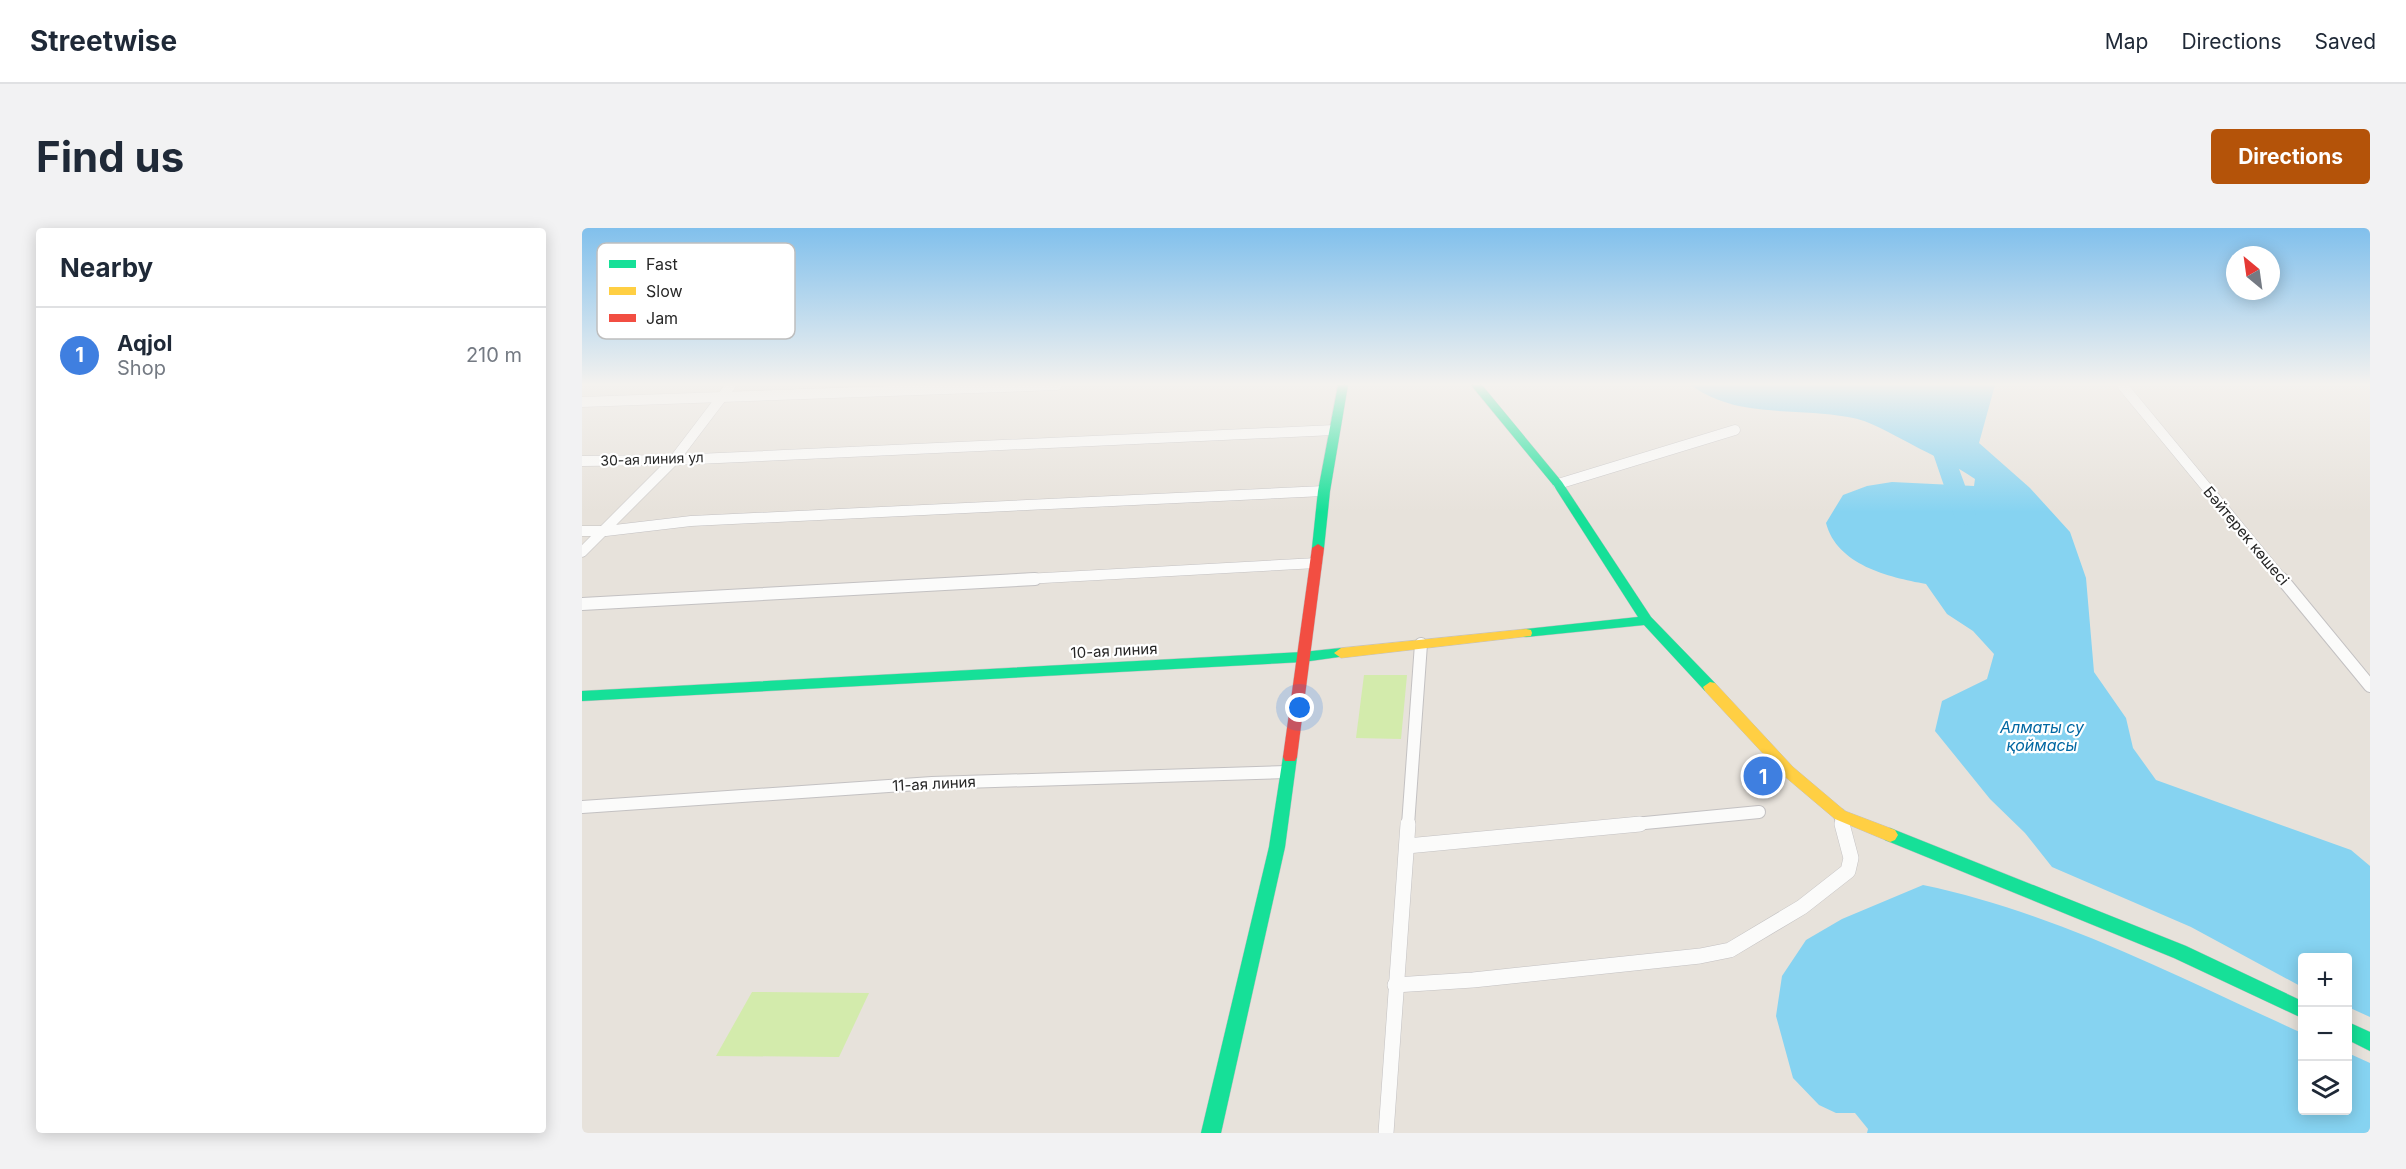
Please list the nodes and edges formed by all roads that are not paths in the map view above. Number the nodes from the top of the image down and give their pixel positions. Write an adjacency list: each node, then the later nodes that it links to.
1 (699, 427): 6 (street)
2 (1511, 427): 8 (street)
3 (2156, 427): 18 (street, Бәйтерек көшесі)
4 (1334, 430): 6 (street, 30-ая линия ул); 9 (street)
5 (1736, 430): 8 (street)
6 (674, 460): 7 (street, 30-ая линия ул); 11 (street)
7 (582, 461)
8 (1558, 484): 15 (street)
9 (1324, 491): 11 (street); 13 (street)
10 (582, 531): 11 (street)
11 (606, 531): 12 (street)
12 (582, 552)
13 (1317, 563): 14 (street); 17 (street)
14 (582, 604)
15 (1647, 620): 16 (street, 10-ая линия); 23 (street)
16 (1421, 644): 17 (street, 10-ая линия); 24 (street)
17 (1303, 657): 19 (street, 10-ая линия); 20 (street)
18 (2370, 686)
19 (582, 696)
20 (1287, 772): 21 (street, 11-ая линия); 29 (street)
21 (582, 807)
22 (1759, 812): 24 (street)
23 (1840, 815): 25 (street); 26 (street)
24 (1407, 846): 25 (street)
25 (1395, 985): 30 (street)
26 (2298, 1008)
27 (2352, 1033): 28 (street)
28 (2370, 1042)
29 (1211, 1133)
30 (1386, 1133)

